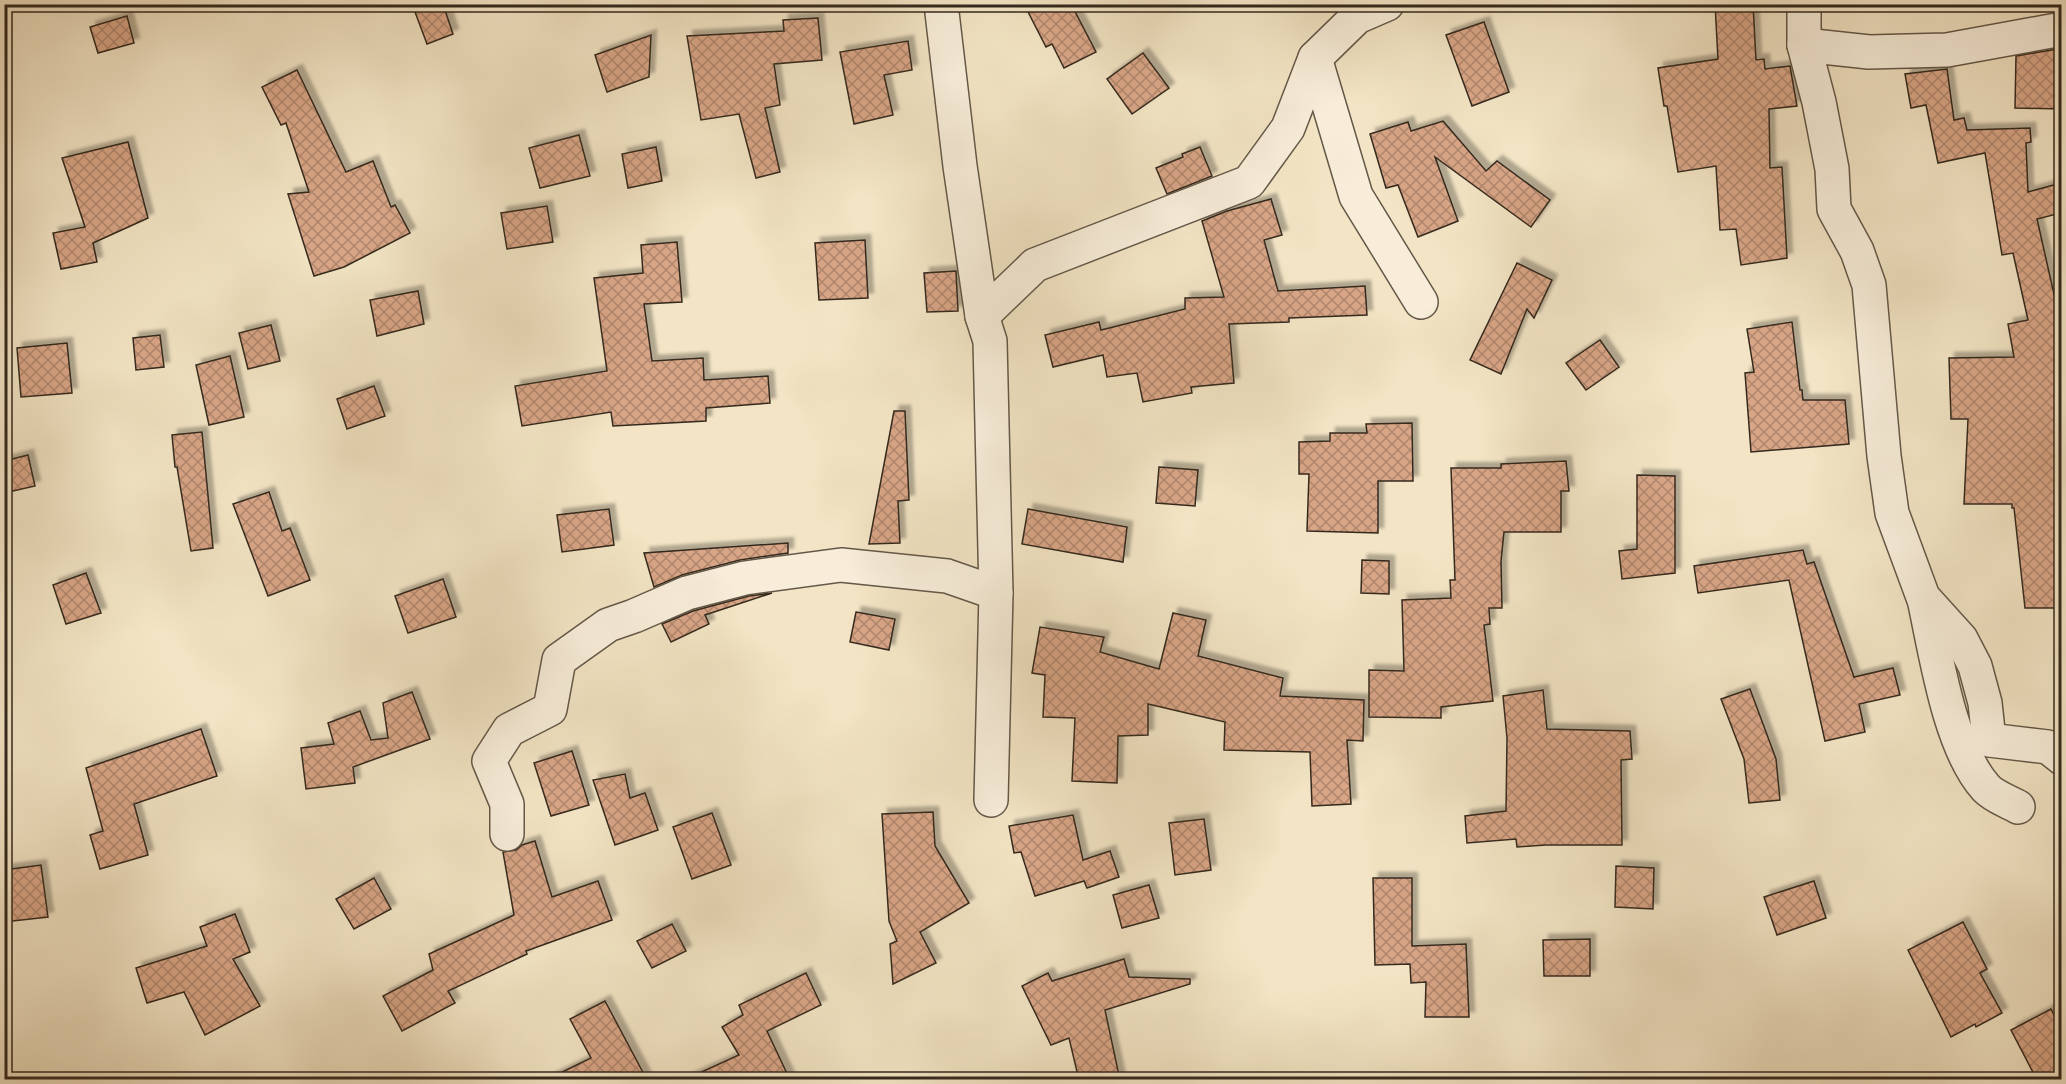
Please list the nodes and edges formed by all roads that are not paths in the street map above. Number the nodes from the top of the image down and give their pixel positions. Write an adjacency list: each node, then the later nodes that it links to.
1 (941, 4): 8 (street)
2 (1388, 4): 6 (street)
3 (1804, 4): 5 (street)
4 (2061, 29): 5 (street)
5 (1804, 45): 10 (street)
6 (1315, 57): 7 (street); 8 (street)
7 (1421, 302)
8 (982, 316): 9 (street)
9 (996, 593): 12 (street); 14 (street)
10 (1923, 597): 11 (street); 13 (street)
11 (2061, 758)
12 (991, 800)
13 (2018, 807)
14 (507, 834)

